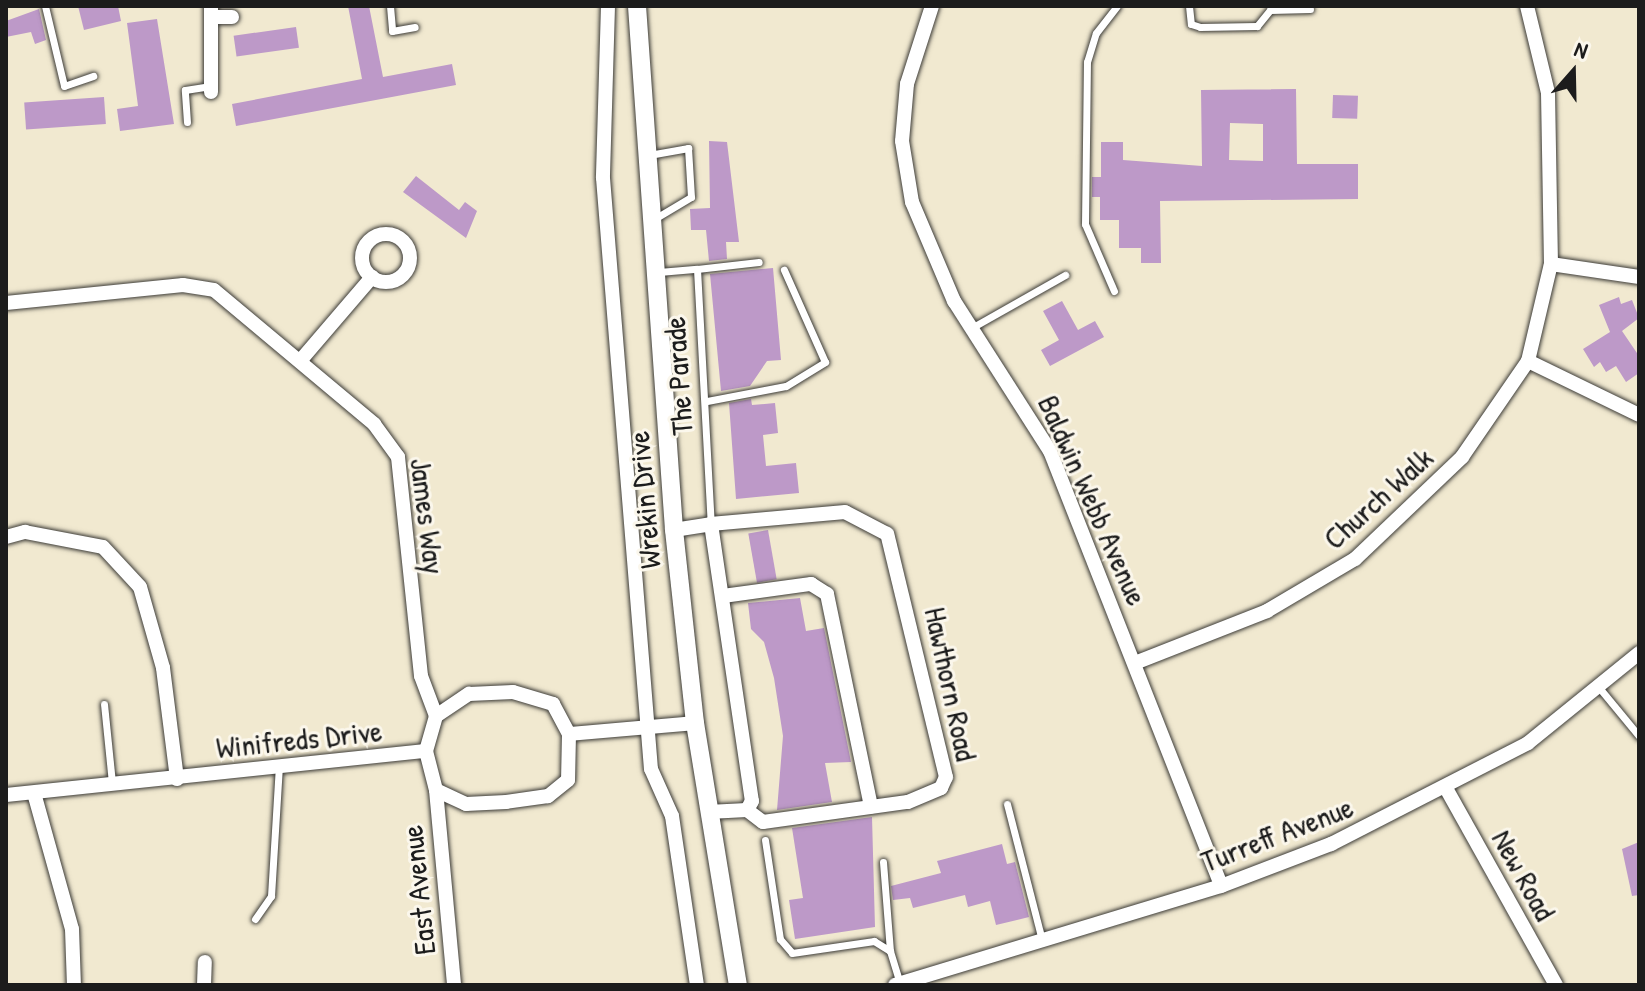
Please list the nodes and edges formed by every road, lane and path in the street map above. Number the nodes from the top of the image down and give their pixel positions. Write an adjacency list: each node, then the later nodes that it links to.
1 (45, 6): 13 (lane)
2 (390, 6): 12 (lane)
3 (608, 6): 43 (street, Wrekin Drive)
4 (637, 6): 16 (street, Wrekin Drive)
5 (932, 6): 28 (street, Baldwin Webb Avenue)
6 (1117, 6): 26 (lane)
7 (1189, 6): 9 (lane)
8 (1527, 6): 19 (street, Church Walk)
9 (1310, 9)
10 (212, 11): 11 (street); 14 (street)
11 (232, 17)
12 (415, 27)
13 (93, 76)
14 (211, 89): 15 (lane)
15 (187, 122)
16 (647, 155): 17 (street, Wrekin Drive); 17 (lane)
17 (649, 223): 22 (street, Wrekin Drive)
18 (759, 262): 20 (lane)
19 (1551, 264): 25 (street); 30 (street, Church Walk)
20 (697, 269): 22 (lane); 31 (lane, The Parade)
21 (784, 270): 31 (lane)
22 (653, 273): 34 (street, Wrekin Drive)
23 (1065, 275): 28 (lane)
24 (372, 277): 29 (street)
25 (1639, 277)
26 (1114, 291)
27 (6, 303): 29 (street, James Way)
28 (973, 327): 38 (street, Baldwin Webb Avenue)
29 (300, 361): 41 (street, James Way)
30 (1528, 361): 32 (street); 38 (street, Church Walk)
31 (707, 401): 33 (lane, The Parade)
32 (1639, 415)
33 (711, 524): 34 (street); 36 (street, The Parade); 55 (street, Hawthorn Road)
34 (674, 530): 42 (street, Wrekin Drive)
35 (6, 537): 48 (street, Winifreds Drive)
36 (723, 596): 55 (street); 56 (street, The Parade)
37 (1639, 653): 39 (street, Turreff Avenue)
38 (1135, 663): 60 (street, Baldwin Webb Avenue)
39 (1601, 690): 45 (lane); 51 (street, Turreff Avenue)
40 (104, 704): 49 (lane)
41 (436, 716): 44 (street); 46 (street, Winifreds Drive)
42 (695, 723): 43 (street); 57 (street, Wrekin Drive)
43 (650, 727): 44 (street); 69 (street, Wrekin Drive)
44 (569, 734): 50 (street)
45 (1639, 736)
46 (426, 751): 47 (street, Winifreds Drive); 50 (street, Winifreds Drive)
47 (279, 766): 48 (street, Winifreds Drive); 61 (lane)
48 (177, 779): 49 (street, Winifreds Drive)
49 (112, 786): 52 (street, Winifreds Drive)
50 (436, 790): 68 (street, East Avenue)
51 (1447, 790): 60 (street, Turreff Avenue); 71 (street, New Road)
52 (34, 793): 53 (street, Winifreds Drive); 66 (street)
53 (6, 795)
54 (1007, 804): 62 (lane)
55 (871, 807): 56 (street, Hawthorn Road)
56 (747, 810): 57 (street, Hawthorn Road)
57 (708, 812): 70 (street, Wrekin Drive)
58 (765, 840): 63 (lane)
59 (883, 862): 63 (lane)
60 (1221, 886): 62 (street, Turreff Avenue)
61 (255, 919)
62 (1042, 942): 65 (street, Turreff Avenue)
63 (890, 951): 65 (lane)
64 (205, 962): 67 (street)
65 (897, 984)
66 (74, 985)
67 (204, 985)
68 (454, 985)
69 (697, 985)
70 (738, 985)
71 (1556, 985)

